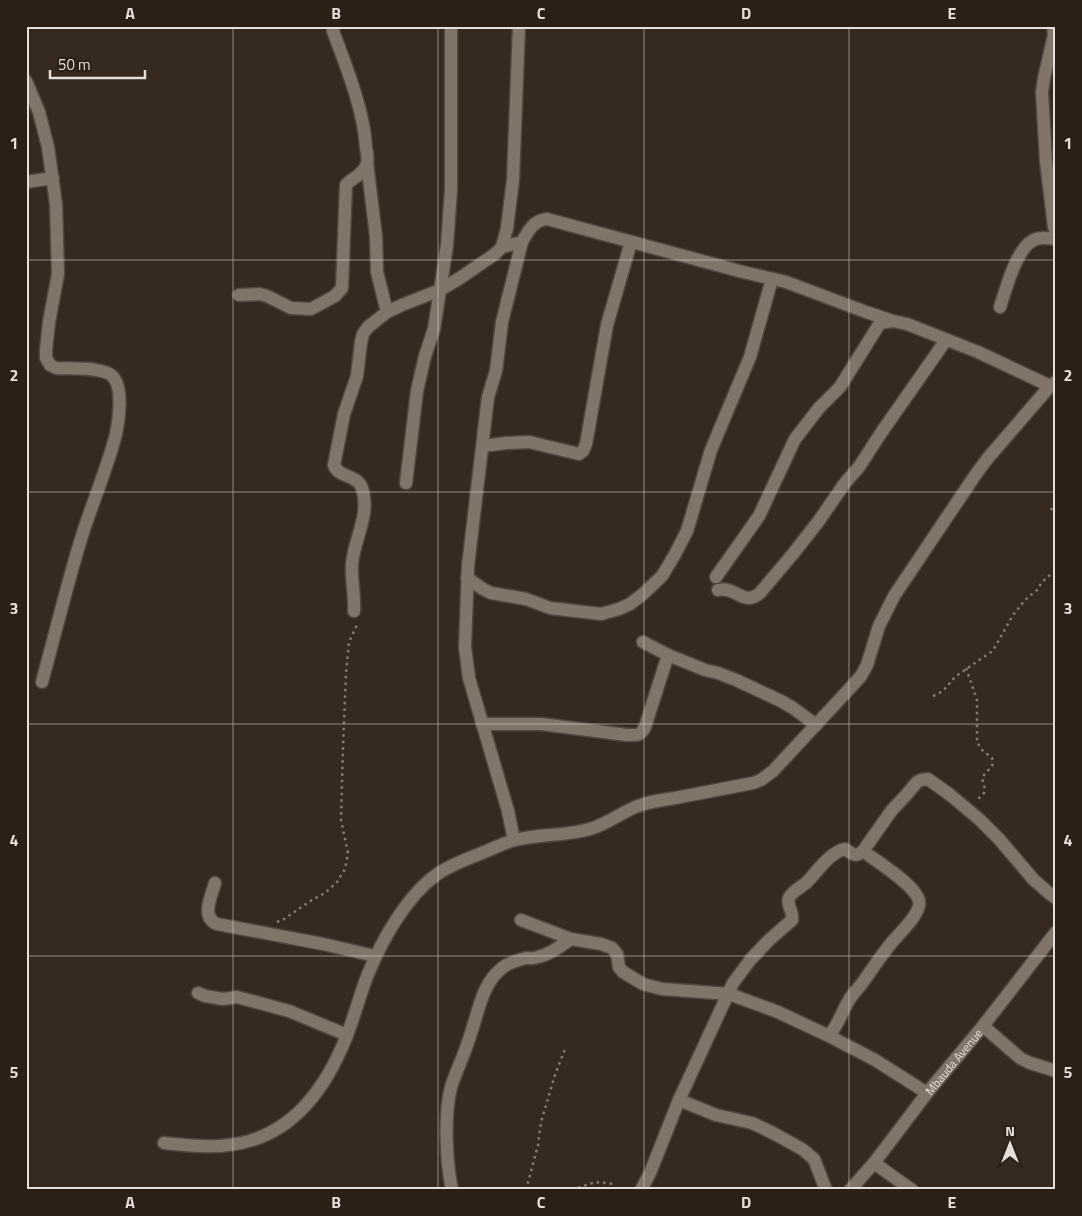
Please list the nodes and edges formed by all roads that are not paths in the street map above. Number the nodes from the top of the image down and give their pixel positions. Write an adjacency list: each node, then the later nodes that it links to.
1 (333, 26): 6 (street)
2 (451, 26): 15 (street)
3 (519, 26): 13 (street)
4 (1053, 26): 9 (street)
5 (26, 81): 7 (street)
6 (367, 163): 16 (street); 18 (street)
7 (53, 178): 8 (street); 28 (street)
8 (26, 182)
9 (1056, 231)
10 (1056, 239): 17 (street)
11 (522, 242): 12 (street); 13 (street); 22 (street)
12 (631, 242): 14 (street); 22 (street)
13 (502, 247): 15 (street)
14 (772, 278): 19 (street); 24 (street)
15 (440, 290): 18 (street); 23 (street)
16 (239, 294)
17 (1000, 307)
18 (387, 312): 25 (street)
19 (893, 321): 20 (street); 20 (street)
20 (946, 340): 21 (street)
21 (1053, 384): 30 (street)
22 (482, 446): 24 (street)
23 (406, 483)
24 (468, 578): 29 (street)
25 (354, 611)
26 (643, 642): 27 (street)
27 (668, 655): 29 (street); 30 (street)
28 (42, 682)
29 (482, 724): 31 (street)
30 (816, 725): 31 (street)
31 (514, 840): 38 (street)
32 (863, 851): 34 (street); 40 (street); 43 (street)
33 (215, 883): 38 (street)
34 (1056, 898)
35 (521, 920): 37 (street)
36 (1056, 932): 41 (street, Mbauda Avenue)
37 (571, 939): 40 (street); 49 (street)
38 (375, 956): 42 (street)
39 (198, 993): 42 (street)
40 (729, 994): 43 (street); 46 (street)
41 (983, 1026): 44 (street); 45 (street, Mbauda Avenue)
42 (347, 1035): 47 (street)
43 (829, 1036): 45 (street)
44 (1056, 1071)
45 (927, 1093): 48 (street, Mbauda Avenue)
46 (678, 1100): 50 (street); 51 (street)
47 (164, 1143)
48 (874, 1163): 52 (street, Mbauda Avenue); 53 (street)
49 (452, 1190)
50 (641, 1190)
51 (826, 1190)
52 (850, 1190)
53 (912, 1190)

